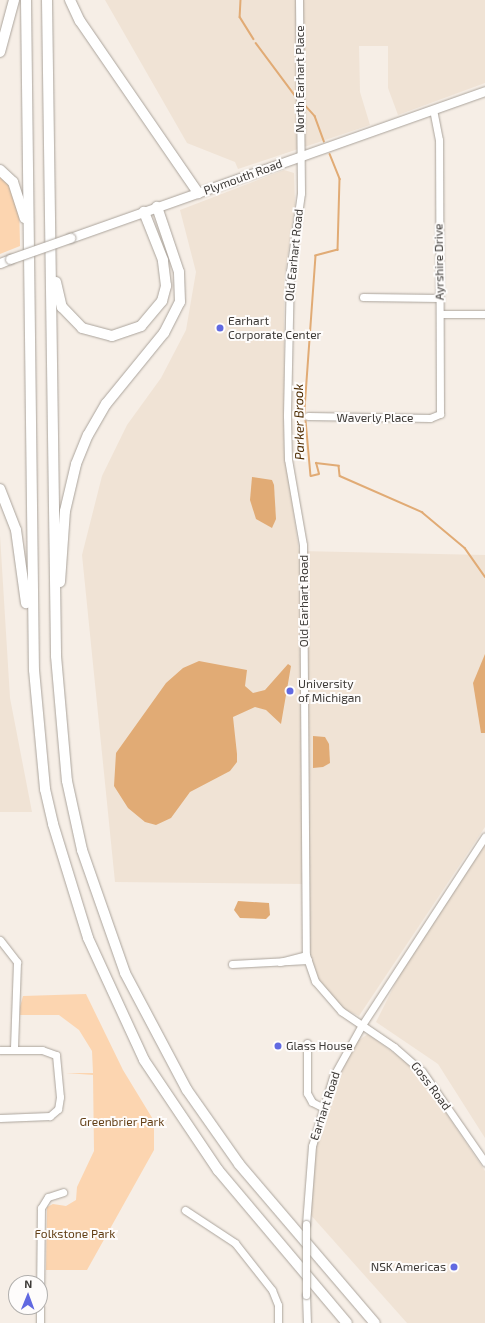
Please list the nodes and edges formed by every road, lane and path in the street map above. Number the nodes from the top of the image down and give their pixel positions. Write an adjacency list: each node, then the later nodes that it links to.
1 (14, 0): 6 (highway)
2 (26, 0): 15 (highway)
3 (48, 0): 14 (highway)
4 (70, 0): 11 (highway)
5 (299, 0): 9 (street, North Earhart Place)
6 (0, 52)
7 (485, 91): 8 (main road, Plymouth Road)
8 (433, 110): 9 (main road, Plymouth Road); 18 (street, Ayrshire Drive)
9 (300, 157): 11 (main road, Plymouth Road); 28 (street, Old Earhart Road)
10 (0, 170): 15 (highway)
11 (198, 193): 12 (main road, Plymouth Road)
12 (158, 207): 13 (main road, Plymouth Road); 24 (highway)
13 (144, 212): 14 (highway); 16 (main road, Plymouth Road, bridge)
14 (51, 217): 24 (highway)
15 (29, 233): 25 (highway)
16 (0, 262)
17 (363, 297): 18 (street)
18 (439, 298): 19 (street, Ayrshire Drive)
19 (440, 314): 20 (street); 21 (street, Ayrshire Drive)
20 (485, 314)
21 (440, 414): 22 (street, Waverly Place)
22 (308, 416)
23 (0, 489): 25 (highway)
24 (56, 656): 43 (highway)
25 (45, 789): 42 (highway)
26 (485, 836): 30 (street, Earhart Road)
27 (0, 940): 33 (street)
28 (307, 958): 29 (street); 30 (street, Old Earhart Road)
29 (232, 964)
30 (362, 1025): 34 (street, Earhart Road); 36 (street, Goss Road)
31 (307, 1043): 34 (street)
32 (0, 1050): 33 (street)
33 (14, 1050): 35 (street)
34 (322, 1107): 41 (street, Earhart Road, bridge)
35 (0, 1118)
36 (485, 1162)
37 (63, 1192): 39 (street)
38 (185, 1210): 40 (street)
39 (40, 1275)
40 (278, 1323)
41 (307, 1323)
42 (347, 1323)
43 (375, 1323)

